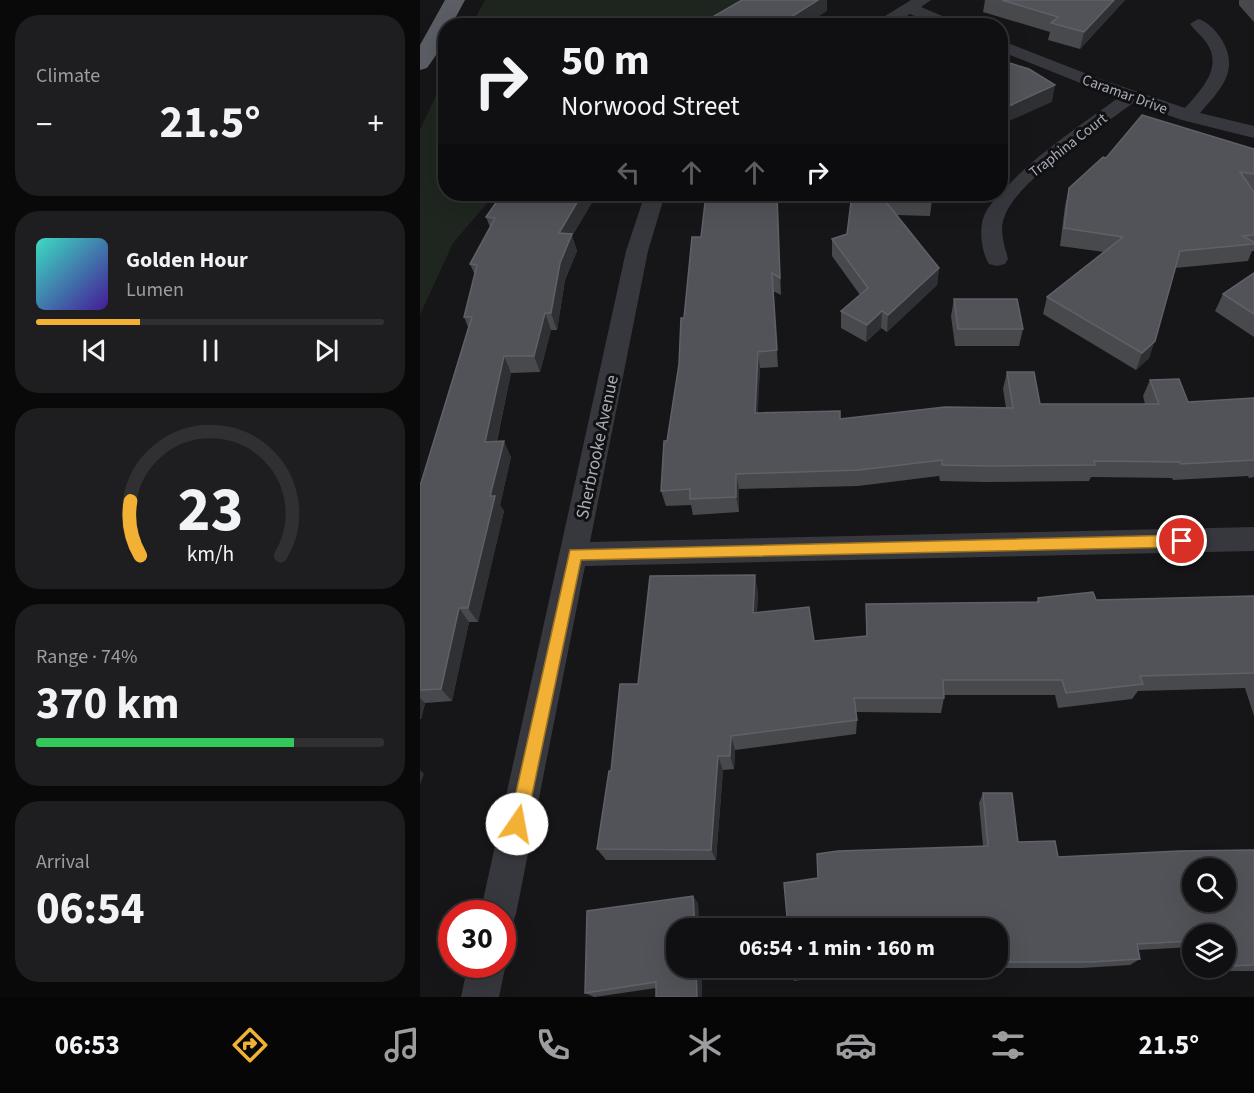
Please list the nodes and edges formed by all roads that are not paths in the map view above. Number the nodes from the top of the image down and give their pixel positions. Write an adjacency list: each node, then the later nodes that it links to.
1 (455, 0): 3 (highway)
2 (916, 4): 4 (street); 5 (street)
3 (445, 18)
4 (891, 18)
5 (939, 18)
6 (1198, 24): 11 (street)
7 (438, 31): 9 (highway)
8 (1008, 48): 10 (street, Caramar Drive)
9 (420, 64)
10 (1129, 98): 11 (street, Caramar Drive); 13 (street, Traphina Court)
11 (1188, 117): 12 (street, Caramar Drive)
12 (1254, 132)
13 (1008, 194)
14 (653, 201): 18 (street, Sherbrooke Avenue)
15 (1000, 201): 16 (street, Traphina Court)
16 (997, 259)
17 (1254, 539): 18 (street)
18 (575, 554): 19 (street, Sherbrooke Avenue)
19 (501, 900)
20 (484, 978): 21 (street)
21 (480, 997)

